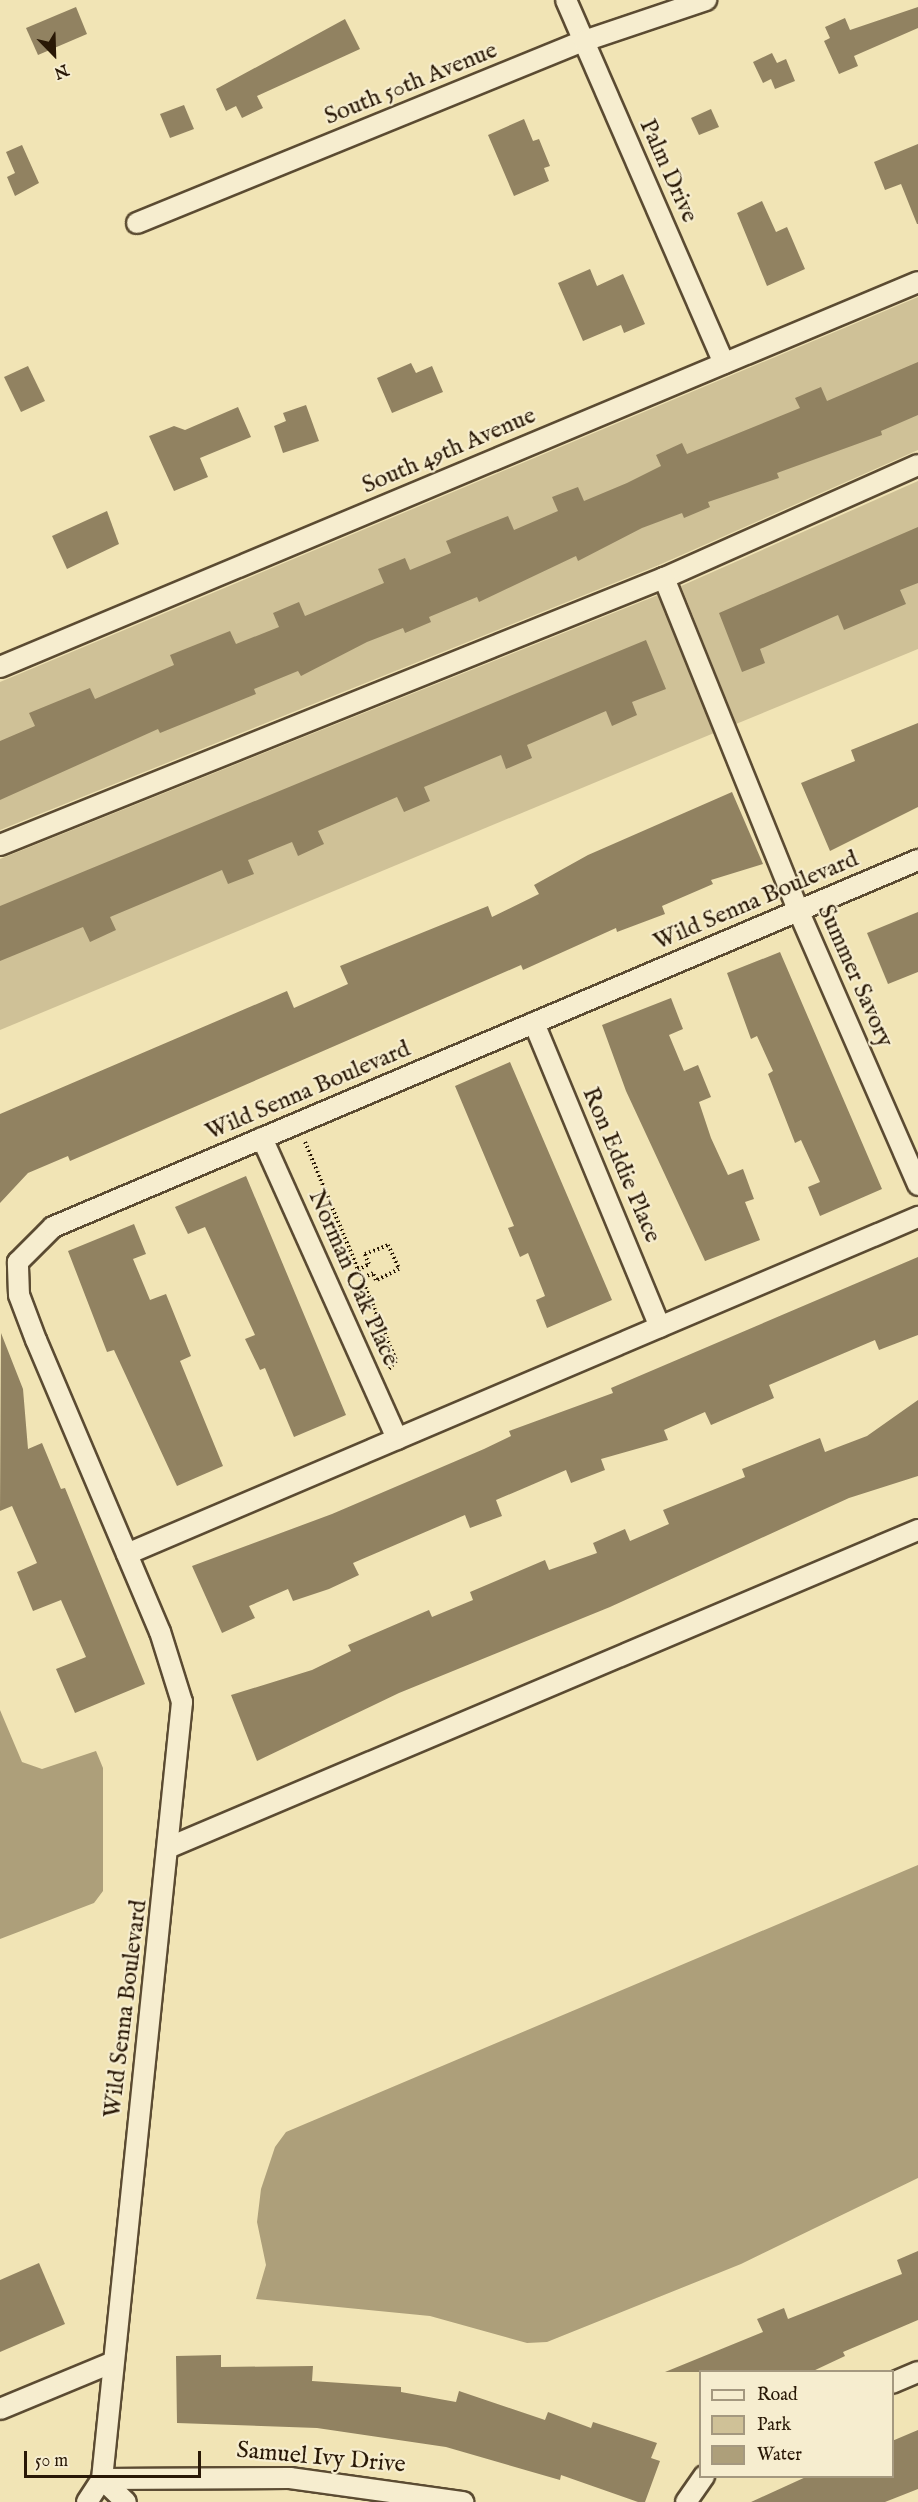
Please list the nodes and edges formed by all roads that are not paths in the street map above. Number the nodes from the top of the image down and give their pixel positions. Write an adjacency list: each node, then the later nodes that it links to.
1 (566, 0): 3 (street, Palm Drive)
2 (706, 0): 3 (street, South 50th Avenue)
3 (584, 41): 4 (street, South 50th Avenue); 6 (street, Palm Drive)
4 (137, 223)
5 (918, 282): 6 (street, South 49th Avenue)
6 (724, 363): 9 (street, South 49th Avenue)
7 (918, 465): 8 (street)
8 (664, 578): 10 (street); 12 (street, Summer Savory)
9 (0, 667)
10 (0, 844)
11 (918, 860): 12 (street, Wild Senna Boulevard)
12 (798, 910): 13 (street, Wild Senna Boulevard); 15 (street, Summer Savory)
13 (534, 1023): 14 (street, Wild Senna Boulevard); 17 (street, Ron Eddie Place)
14 (262, 1138): 18 (street, Norman Oak Place); 20 (street, Wild Senna Boulevard)
15 (918, 1185)
16 (918, 1217): 17 (street)
17 (660, 1327): 18 (street)
18 (397, 1439): 20 (street)
19 (918, 1530): 21 (street)
20 (126, 1554): 21 (street, Wild Senna Boulevard)
21 (170, 1847): 22 (street, Wild Senna Boulevard)
22 (111, 2363): 25 (street); 27 (street, Wild Senna Boulevard)
23 (918, 2372): 24 (street)
24 (894, 2382)
25 (0, 2409)
26 (703, 2478): 31 (street)
27 (102, 2479): 28 (street, Wild Senna Boulevard); 29 (street); 30 (street, Samuel Ivy Drive)
28 (87, 2502)
29 (126, 2502)
30 (463, 2502)
31 (686, 2502)

